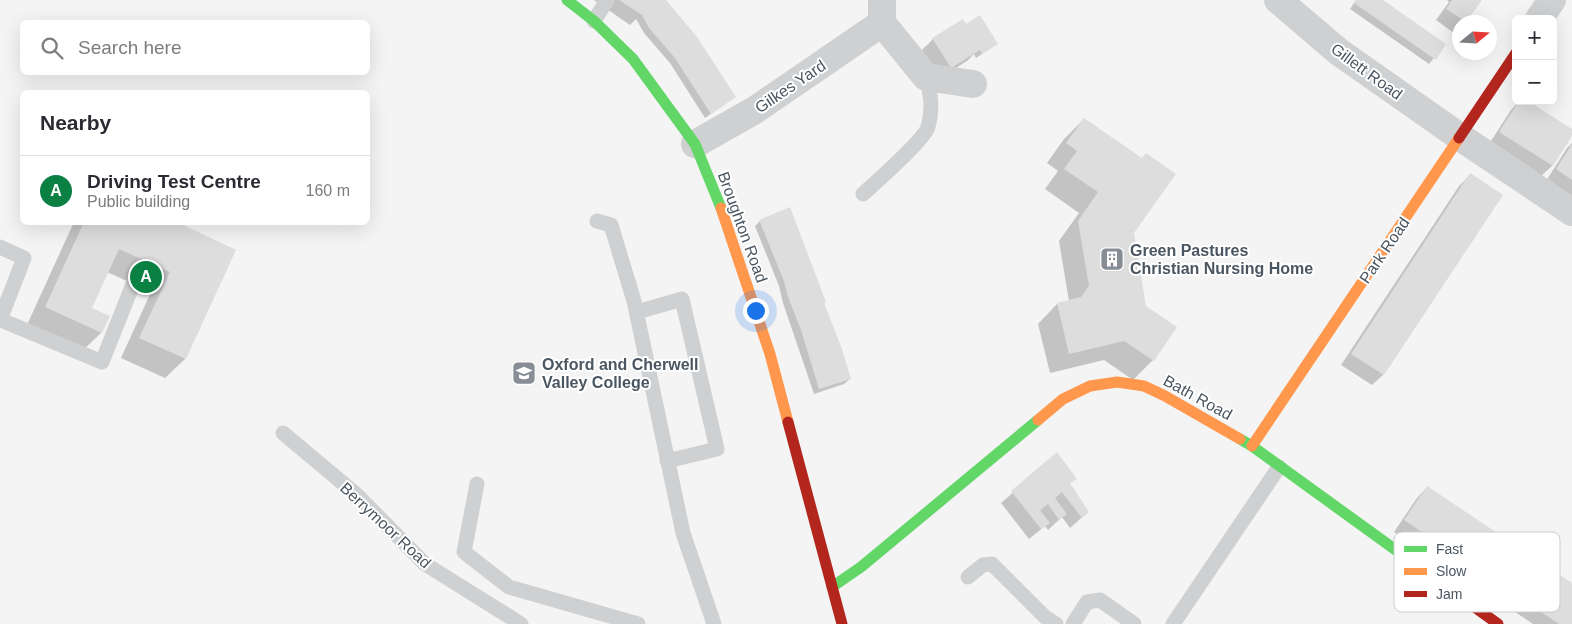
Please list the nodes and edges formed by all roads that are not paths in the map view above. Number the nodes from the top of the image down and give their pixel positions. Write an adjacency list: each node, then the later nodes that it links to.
1 (566, 0): 7 (street, Broughton Road)
2 (607, 0): 7 (lane)
3 (1278, 0): 11 (street, Gillett Road)
4 (1552, 0): 6 (street)
5 (882, 11): 9 (street, Gilkes Yard); 12 (street, Gilkes Yard)
6 (1542, 15)
7 (594, 21): 12 (street, Broughton Road)
8 (1512, 60): 11 (street, Park Road)
9 (926, 77): 10 (street); 13 (lane)
10 (973, 84)
11 (1460, 137): 14 (street, Gillett Road); 21 (street, Park Road)
12 (695, 144): 27 (street, Broughton Road)
13 (863, 194)
14 (1572, 212)
15 (597, 221): 18 (lane)
16 (0, 247): 19 (lane)
17 (137, 274): 19 (lane)
18 (637, 312): 22 (lane); 22 (lane)
19 (0, 320)
20 (283, 433): 29 (lane, Berrymoor Road)
21 (1252, 446): 23 (street, Bath Road); 27 (street, Bath Road)
22 (668, 462): 31 (lane)
23 (1279, 467): 25 (street, Bath Road); 36 (lane)
24 (477, 484): 30 (lane)
25 (1394, 549)
26 (968, 577): 33 (lane)
27 (832, 587): 32 (street, Broughton Road)
28 (1481, 612): 37 (street, Bath Road)
29 (521, 624)
30 (638, 624)
31 (714, 624)
32 (842, 624)
33 (1056, 624)
34 (1073, 624): 35 (lane)
35 (1134, 624)
36 (1173, 624)
37 (1498, 624)

